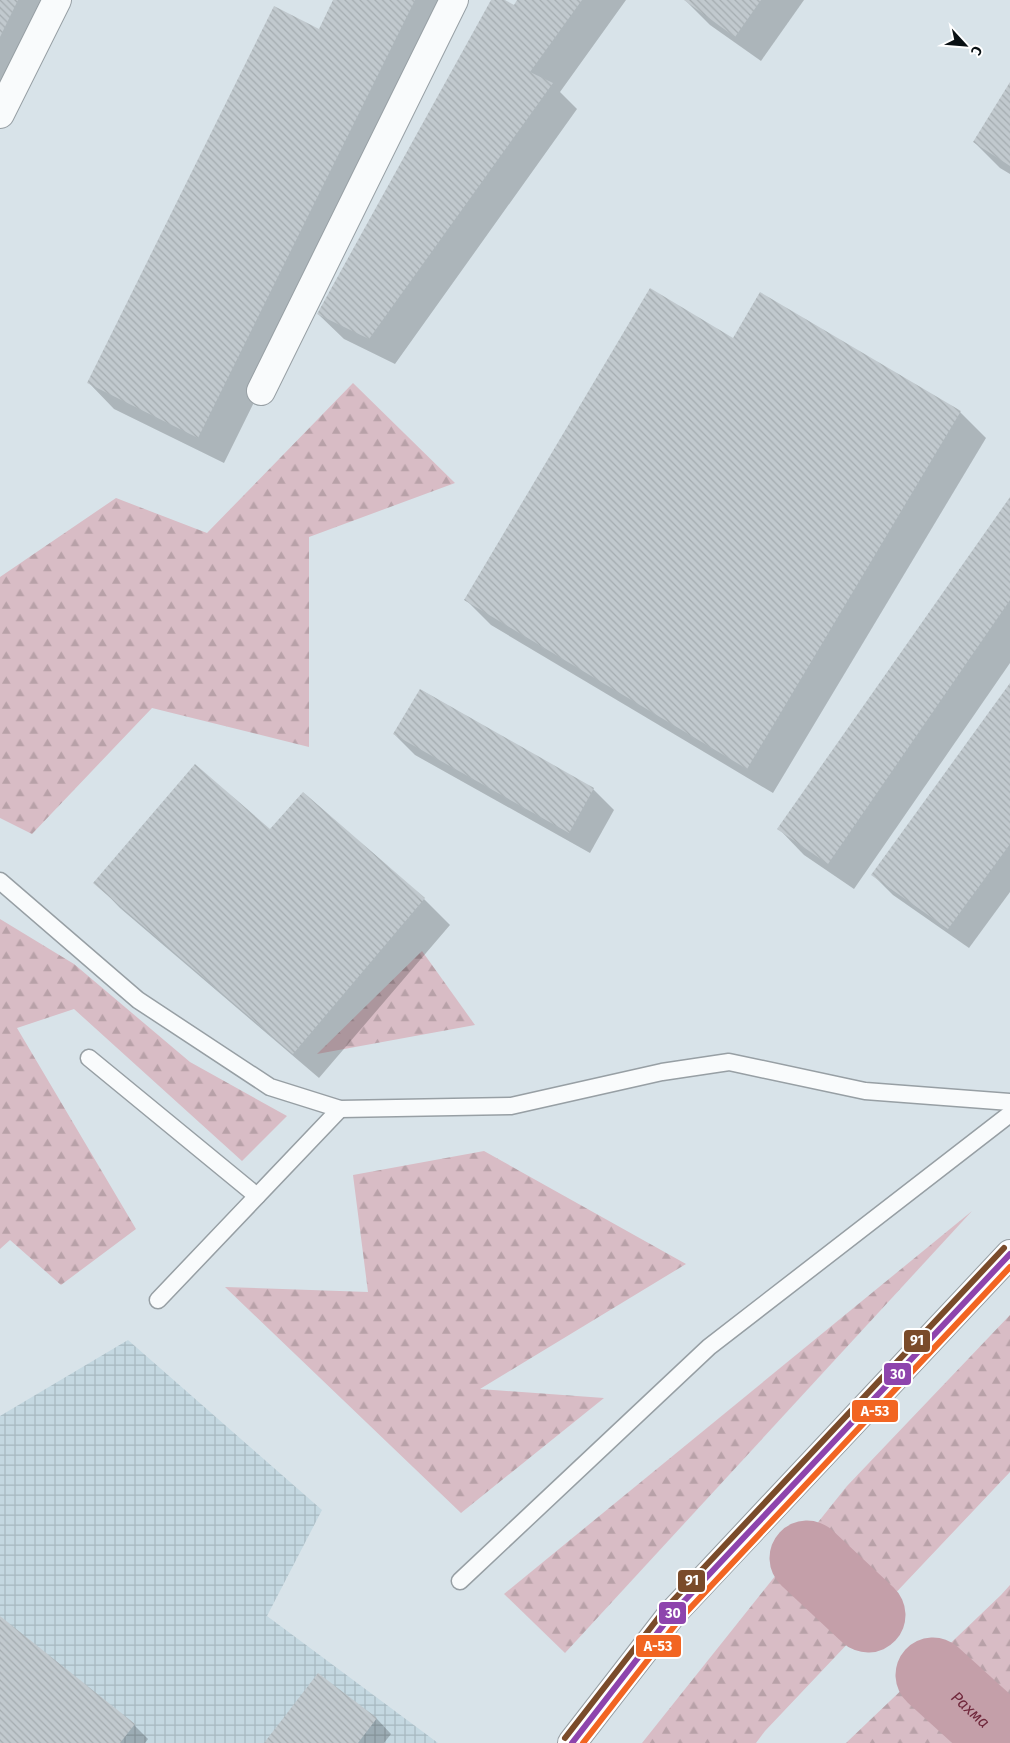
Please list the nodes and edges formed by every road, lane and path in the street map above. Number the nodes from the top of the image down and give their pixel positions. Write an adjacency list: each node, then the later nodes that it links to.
1 (57, 0): 3 (street)
2 (454, 0): 4 (street)
3 (0, 114)
4 (261, 391)
5 (0, 881): 8 (lane)
6 (89, 1058): 10 (lane)
7 (1010, 1102): 8 (lane)
8 (340, 1110): 10 (lane)
9 (1010, 1114): 13 (lane)
10 (257, 1196): 12 (lane)
11 (1010, 1254): 14 (street)
12 (158, 1300)
13 (460, 1581)
14 (572, 1743)

